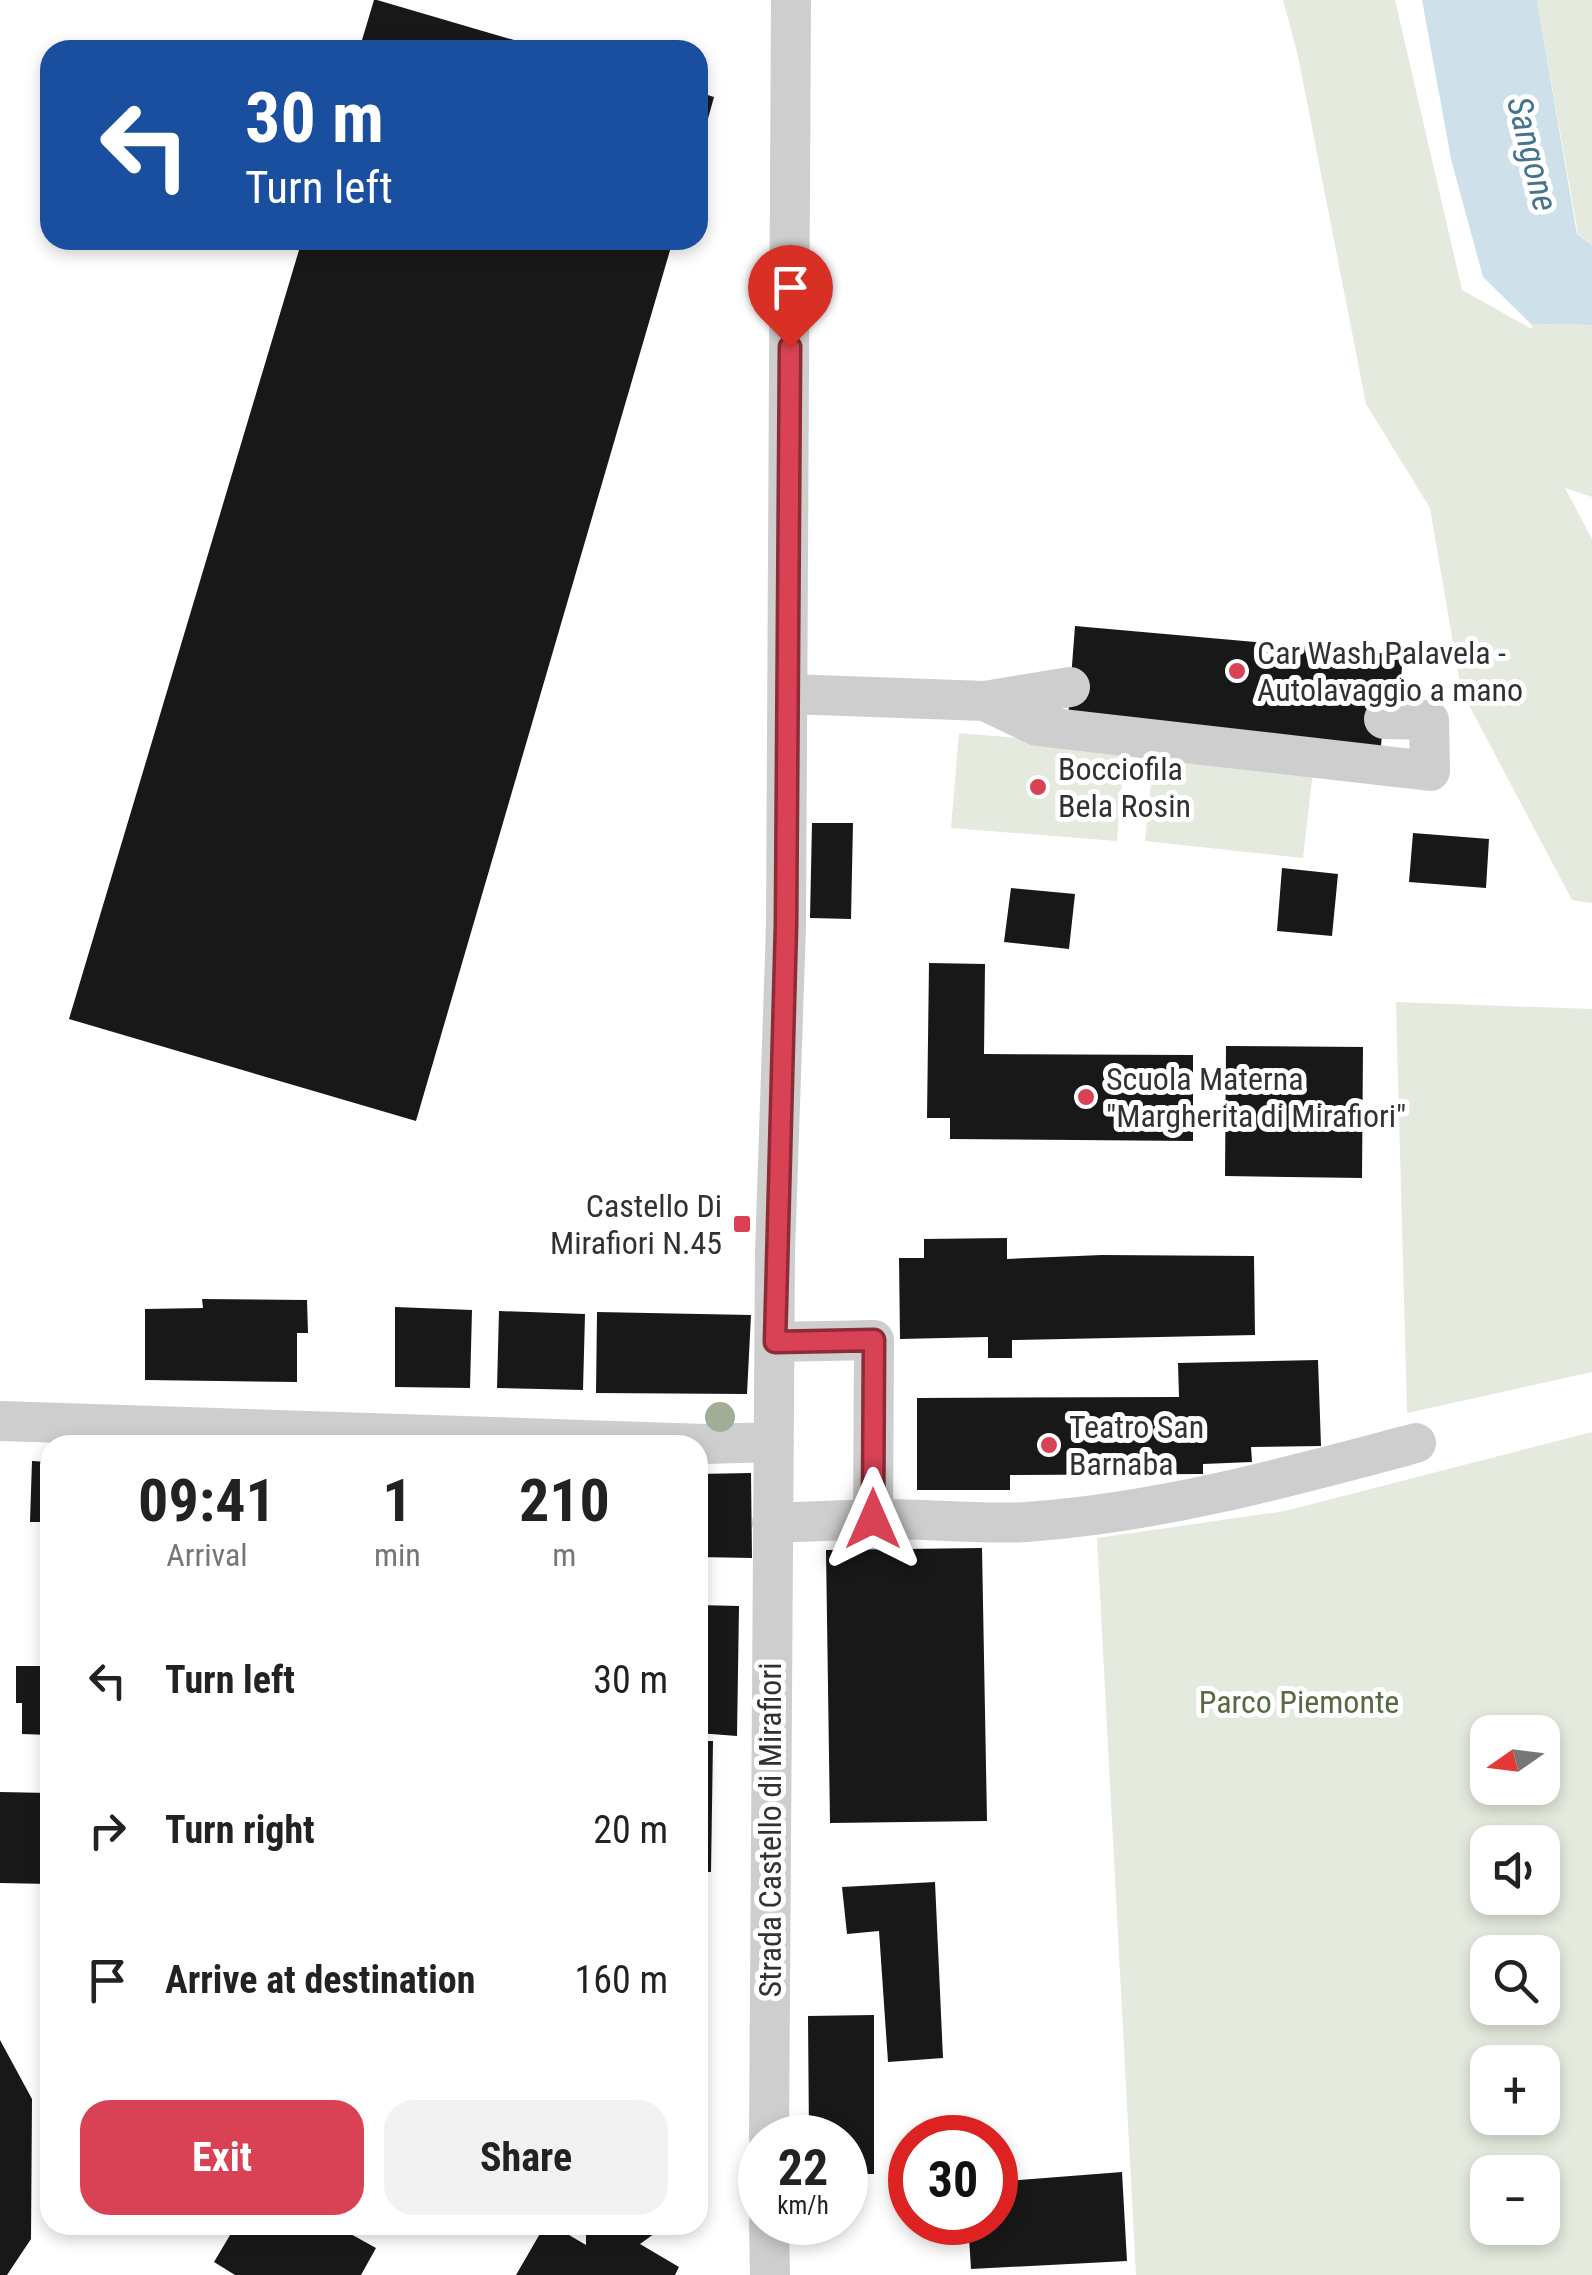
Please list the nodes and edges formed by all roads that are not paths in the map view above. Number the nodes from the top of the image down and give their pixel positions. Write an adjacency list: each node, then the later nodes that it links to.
1 (791, 0): 3 (street, Strada Castello di Mirafiori)
2 (1070, 688): 4 (street)
3 (788, 694): 4 (street); 6 (street, Strada Castello di Mirafiori)
4 (985, 701): 5 (street)
5 (1384, 719)
6 (775, 1342): 9 (street, Strada Castello di Mirafiori); 12 (street)
7 (0, 1421): 8 (street)
8 (430, 1435)
9 (774, 1442): 11 (street); 13 (street, Strada Castello di Mirafiori)
10 (1416, 1443): 12 (street)
11 (708, 1444)
12 (873, 1519): 13 (street)
13 (772, 1523): 14 (street, Strada Castello di Mirafiori)
14 (769, 2115)
15 (769, 2245): 16 (street)
16 (770, 2275)

